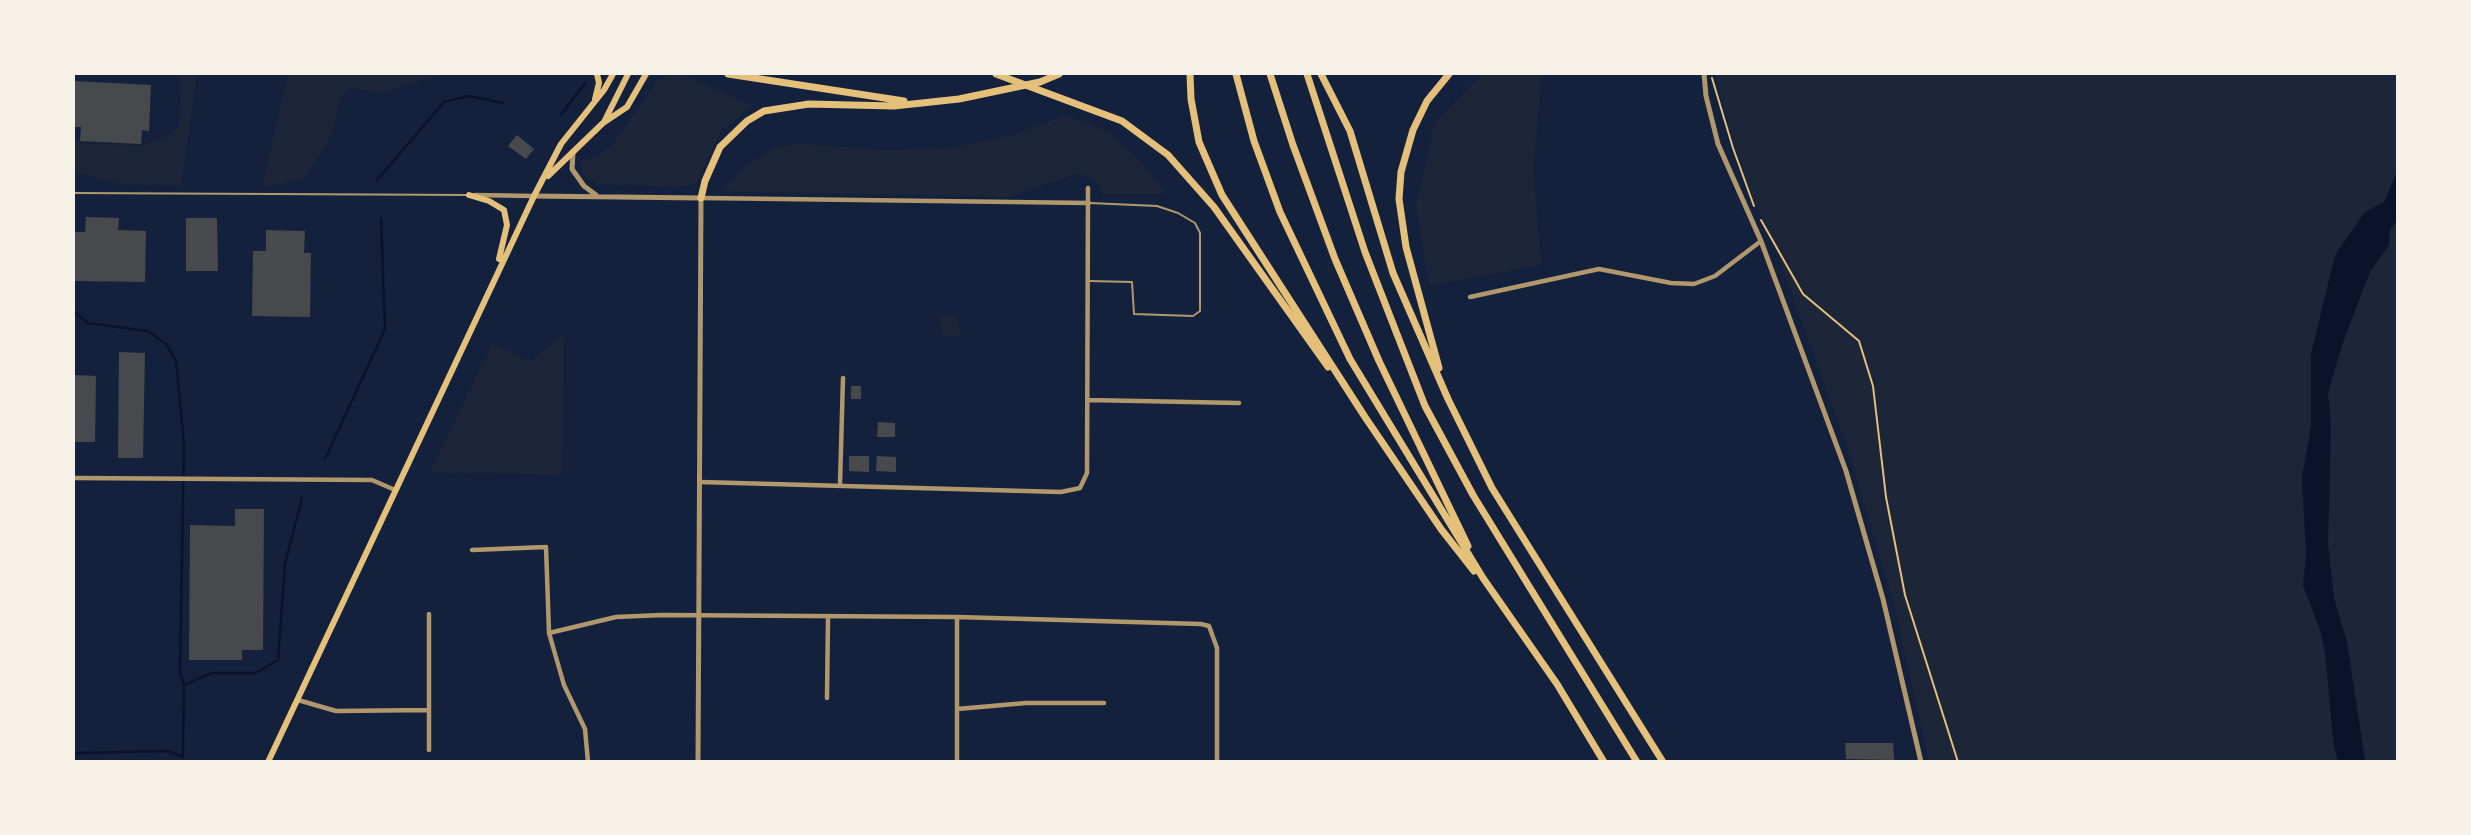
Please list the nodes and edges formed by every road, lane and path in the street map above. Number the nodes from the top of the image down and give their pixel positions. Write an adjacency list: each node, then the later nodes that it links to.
1 (597, 74): 17 (main road)
2 (613, 74): 17 (main road)
3 (628, 74): 18 (main road)
4 (646, 74): 18 (main road)
5 (728, 74): 16 (highway)
6 (996, 74): 38 (highway)
7 (1059, 74): 16 (highway)
8 (1190, 74): 38 (highway)
9 (1236, 74): 44 (highway)
10 (1307, 74): 63 (highway)
11 (1321, 74): 35 (highway)
12 (1449, 74): 35 (highway)
13 (1704, 74): 30 (street)
14 (1712, 74): 28 (path)
15 (1271, 76): 44 (highway)
16 (933, 102): 26 (highway)
17 (592, 105): 20 (main road)
18 (603, 123): 19 (main road)
19 (573, 152): 20 (main road); 24 (street)
20 (544, 180): 25 (main road)
21 (1088, 188): 27 (street)
22 (74, 193): 23 (lane)
23 (469, 195): 25 (street); 31 (main road)
24 (597, 195): 25 (street); 26 (street)
25 (534, 196): 31 (main road)
26 (701, 198): 27 (street); 40 (street)
27 (1089, 203): 32 (street); 32 (lane)
28 (1754, 206)
29 (1758, 216): 66 (path)
30 (1762, 241): 33 (street); 65 (street)
31 (495, 275): 42 (main road)
32 (1089, 281): 36 (street)
33 (1470, 297)
34 (844, 378): 41 (street)
35 (1448, 399): 64 (highway)
36 (1088, 400): 37 (street); 41 (street)
37 (1239, 403)
38 (1365, 417): 49 (highway)
39 (74, 478): 42 (street)
40 (700, 482): 41 (street); 46 (street)
41 (840, 484)
42 (395, 490): 52 (main road)
43 (472, 550): 50 (street)
44 (1483, 578): 49 (highway)
45 (429, 614): 55 (street)
46 (699, 615): 47 (street); 50 (street); 59 (street)
47 (828, 617): 48 (street); 51 (street)
48 (957, 617): 54 (street); 61 (street)
49 (1516, 624): 62 (highway)
50 (549, 633): 58 (street)
51 (827, 698)
52 (298, 700): 55 (street); 57 (main road)
53 (1104, 703): 54 (street)
54 (957, 709): 60 (street)
55 (429, 710): 56 (street)
56 (429, 750)
57 (268, 761)
58 (588, 761)
59 (698, 761)
60 (957, 761)
61 (1217, 761)
62 (1604, 761)
63 (1637, 761)
64 (1663, 761)
65 (1921, 761)
66 (1958, 761)

